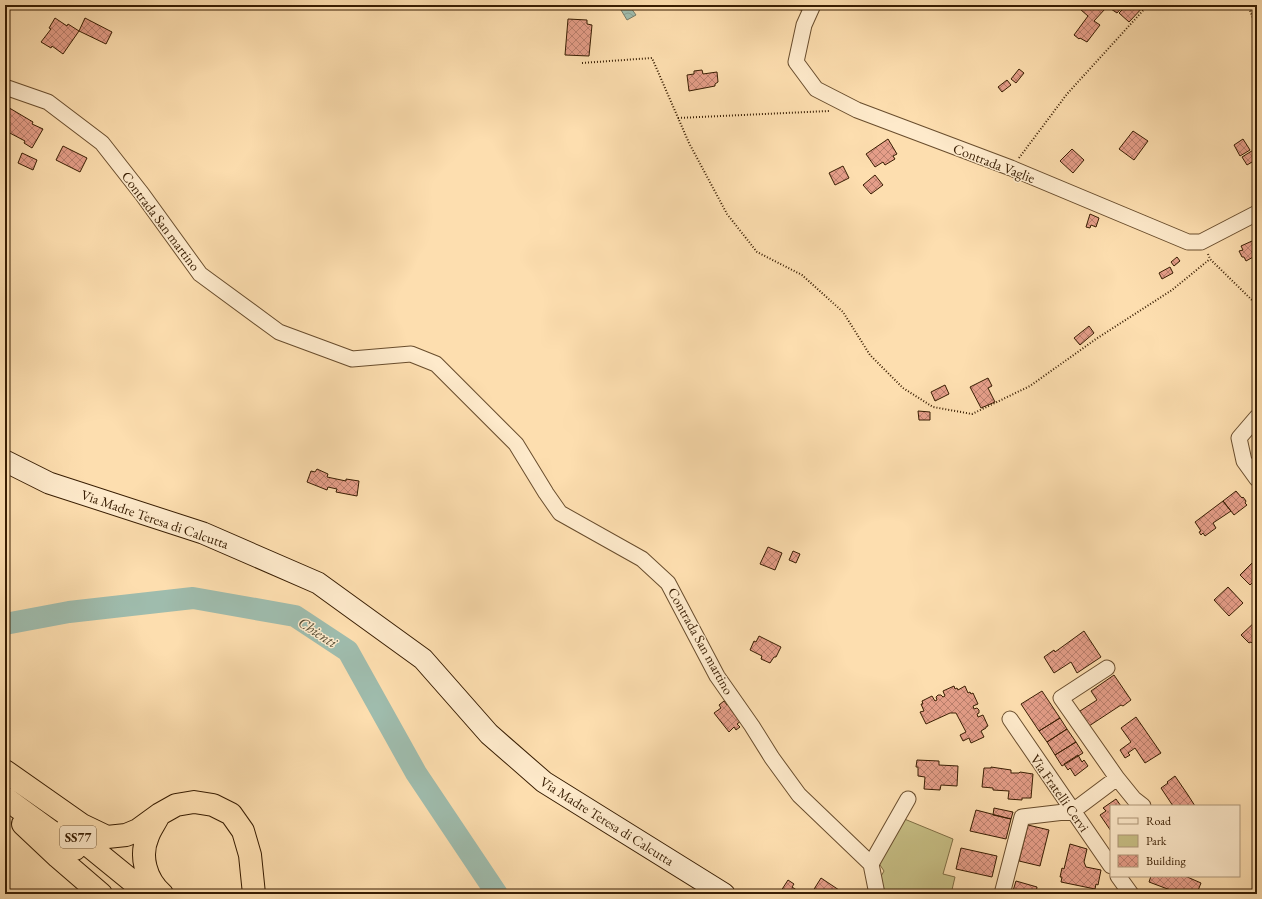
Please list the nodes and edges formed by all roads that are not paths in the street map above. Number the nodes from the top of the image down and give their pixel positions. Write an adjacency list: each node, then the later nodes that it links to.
1 (812, 5): 3 (street, Contrada Vaglie)
2 (5, 87): 18 (street, Contrada San martino)
3 (1257, 213)
4 (1257, 417): 6 (street)
5 (5, 462): 26 (main road, Via Madre Teresa di Calcutta)
6 (1257, 479)
7 (1107, 668): 10 (street)
8 (1010, 720): 16 (street, Via Fratelli Cervi)
9 (5, 771): 17 (highway)
10 (1117, 778): 14 (street); 16 (street)
11 (5, 784): 23 (highway, SS77)
12 (5, 798): 22 (highway, SS77)
13 (908, 800): 18 (street)
14 (1142, 805)
15 (5, 807): 21 (highway)
16 (1073, 811): 19 (street, Via Fratelli Cervi); 28 (street)
17 (160, 814): 24 (highway); 25 (highway)
18 (871, 864): 27 (street)
19 (1110, 865)
20 (1119, 877): 29 (street)
21 (101, 894)
22 (130, 894)
23 (148, 894)
24 (162, 894)
25 (254, 894)
26 (724, 894)
27 (877, 894)
28 (1002, 894)
29 (1131, 894)

